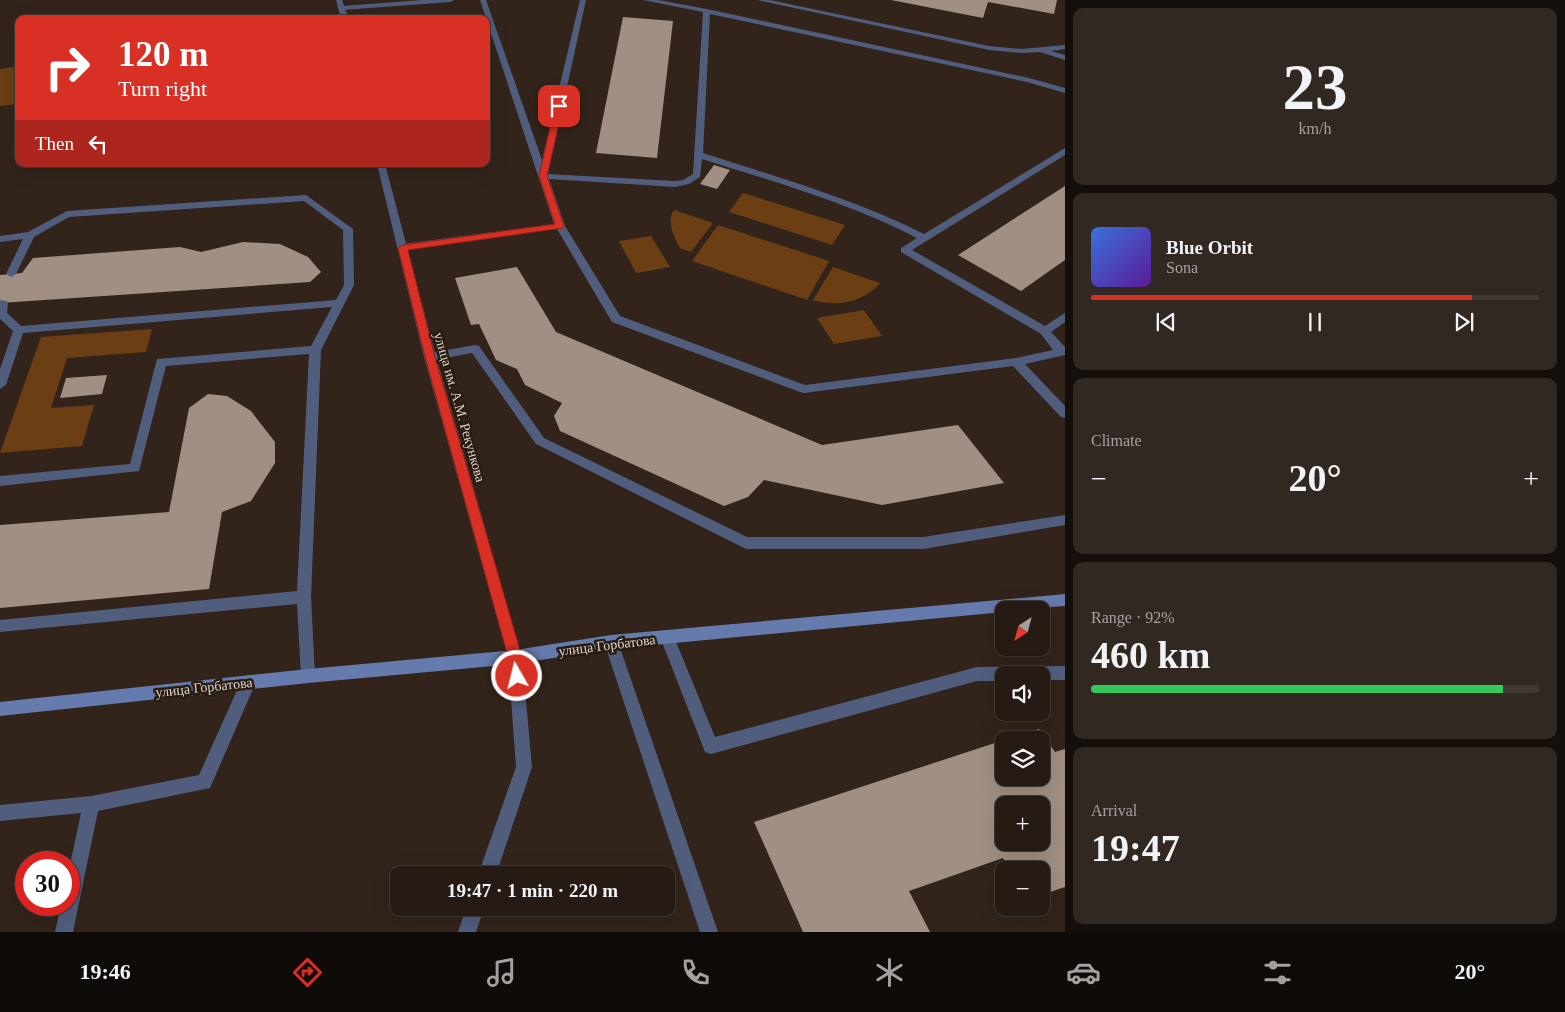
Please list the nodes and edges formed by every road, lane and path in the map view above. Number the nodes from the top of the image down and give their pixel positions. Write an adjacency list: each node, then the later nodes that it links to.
1 (339, 0): 7 (street)
2 (451, 0): 7 (street)
3 (483, 0): 10 (street)
4 (583, 0): 19 (street)
5 (646, 0): 8 (street)
6 (760, 0): 13 (street)
7 (342, 8): 9 (street)
8 (707, 11): 15 (street); 17 (street)
9 (343, 15)
10 (488, 15)
11 (490, 21): 19 (street)
12 (1065, 47): 13 (street)
13 (1041, 50): 14 (street)
14 (1065, 58)
15 (1065, 91)
16 (1065, 151): 23 (street)
17 (699, 155): 19 (street); 23 (street)
18 (382, 167): 24 (street, улица им. А.М. Рекункова)
19 (543, 176): 20 (street)
20 (560, 226): 24 (street); 34 (street)
21 (30, 235): 22 (street); 25 (street); 27 (street)
22 (0, 238)
23 (924, 238): 30 (street)
24 (403, 248): 33 (street, улица им. А.М. Рекункова)
25 (11, 274)
26 (3, 303): 29 (street)
27 (338, 303): 29 (street); 31 (street)
28 (1065, 317): 30 (street)
29 (19, 330): 35 (street)
30 (1045, 331): 32 (street)
31 (315, 350): 37 (street); 39 (street)
32 (1063, 351): 34 (street)
33 (430, 357): 38 (street); 44 (street, улица им. А.М. Рекункова)
34 (1016, 362): 36 (street)
35 (0, 385)
36 (1065, 414)
37 (0, 481)
38 (1065, 520)
39 (304, 597): 41 (street); 46 (street)
40 (1065, 600): 42 (main road, улица Горбатова)
41 (0, 626)
42 (667, 637): 43 (main road, улица Горбатова); 45 (street)
43 (612, 642): 44 (main road, улица Горбатова); 55 (street)
44 (515, 657): 46 (main road, улица Горбатова); 51 (street, улица им. А.М. Рекункова)
45 (1065, 673)
46 (308, 676): 47 (main road, улица Горбатова)
47 (248, 682): 48 (main road, улица Горбатова); 49 (street)
48 (0, 709)
49 (91, 804): 50 (street); 53 (street)
50 (0, 813)
51 (490, 866)
52 (472, 916): 54 (street)
53 (64, 932)
54 (467, 932)
55 (709, 932)

